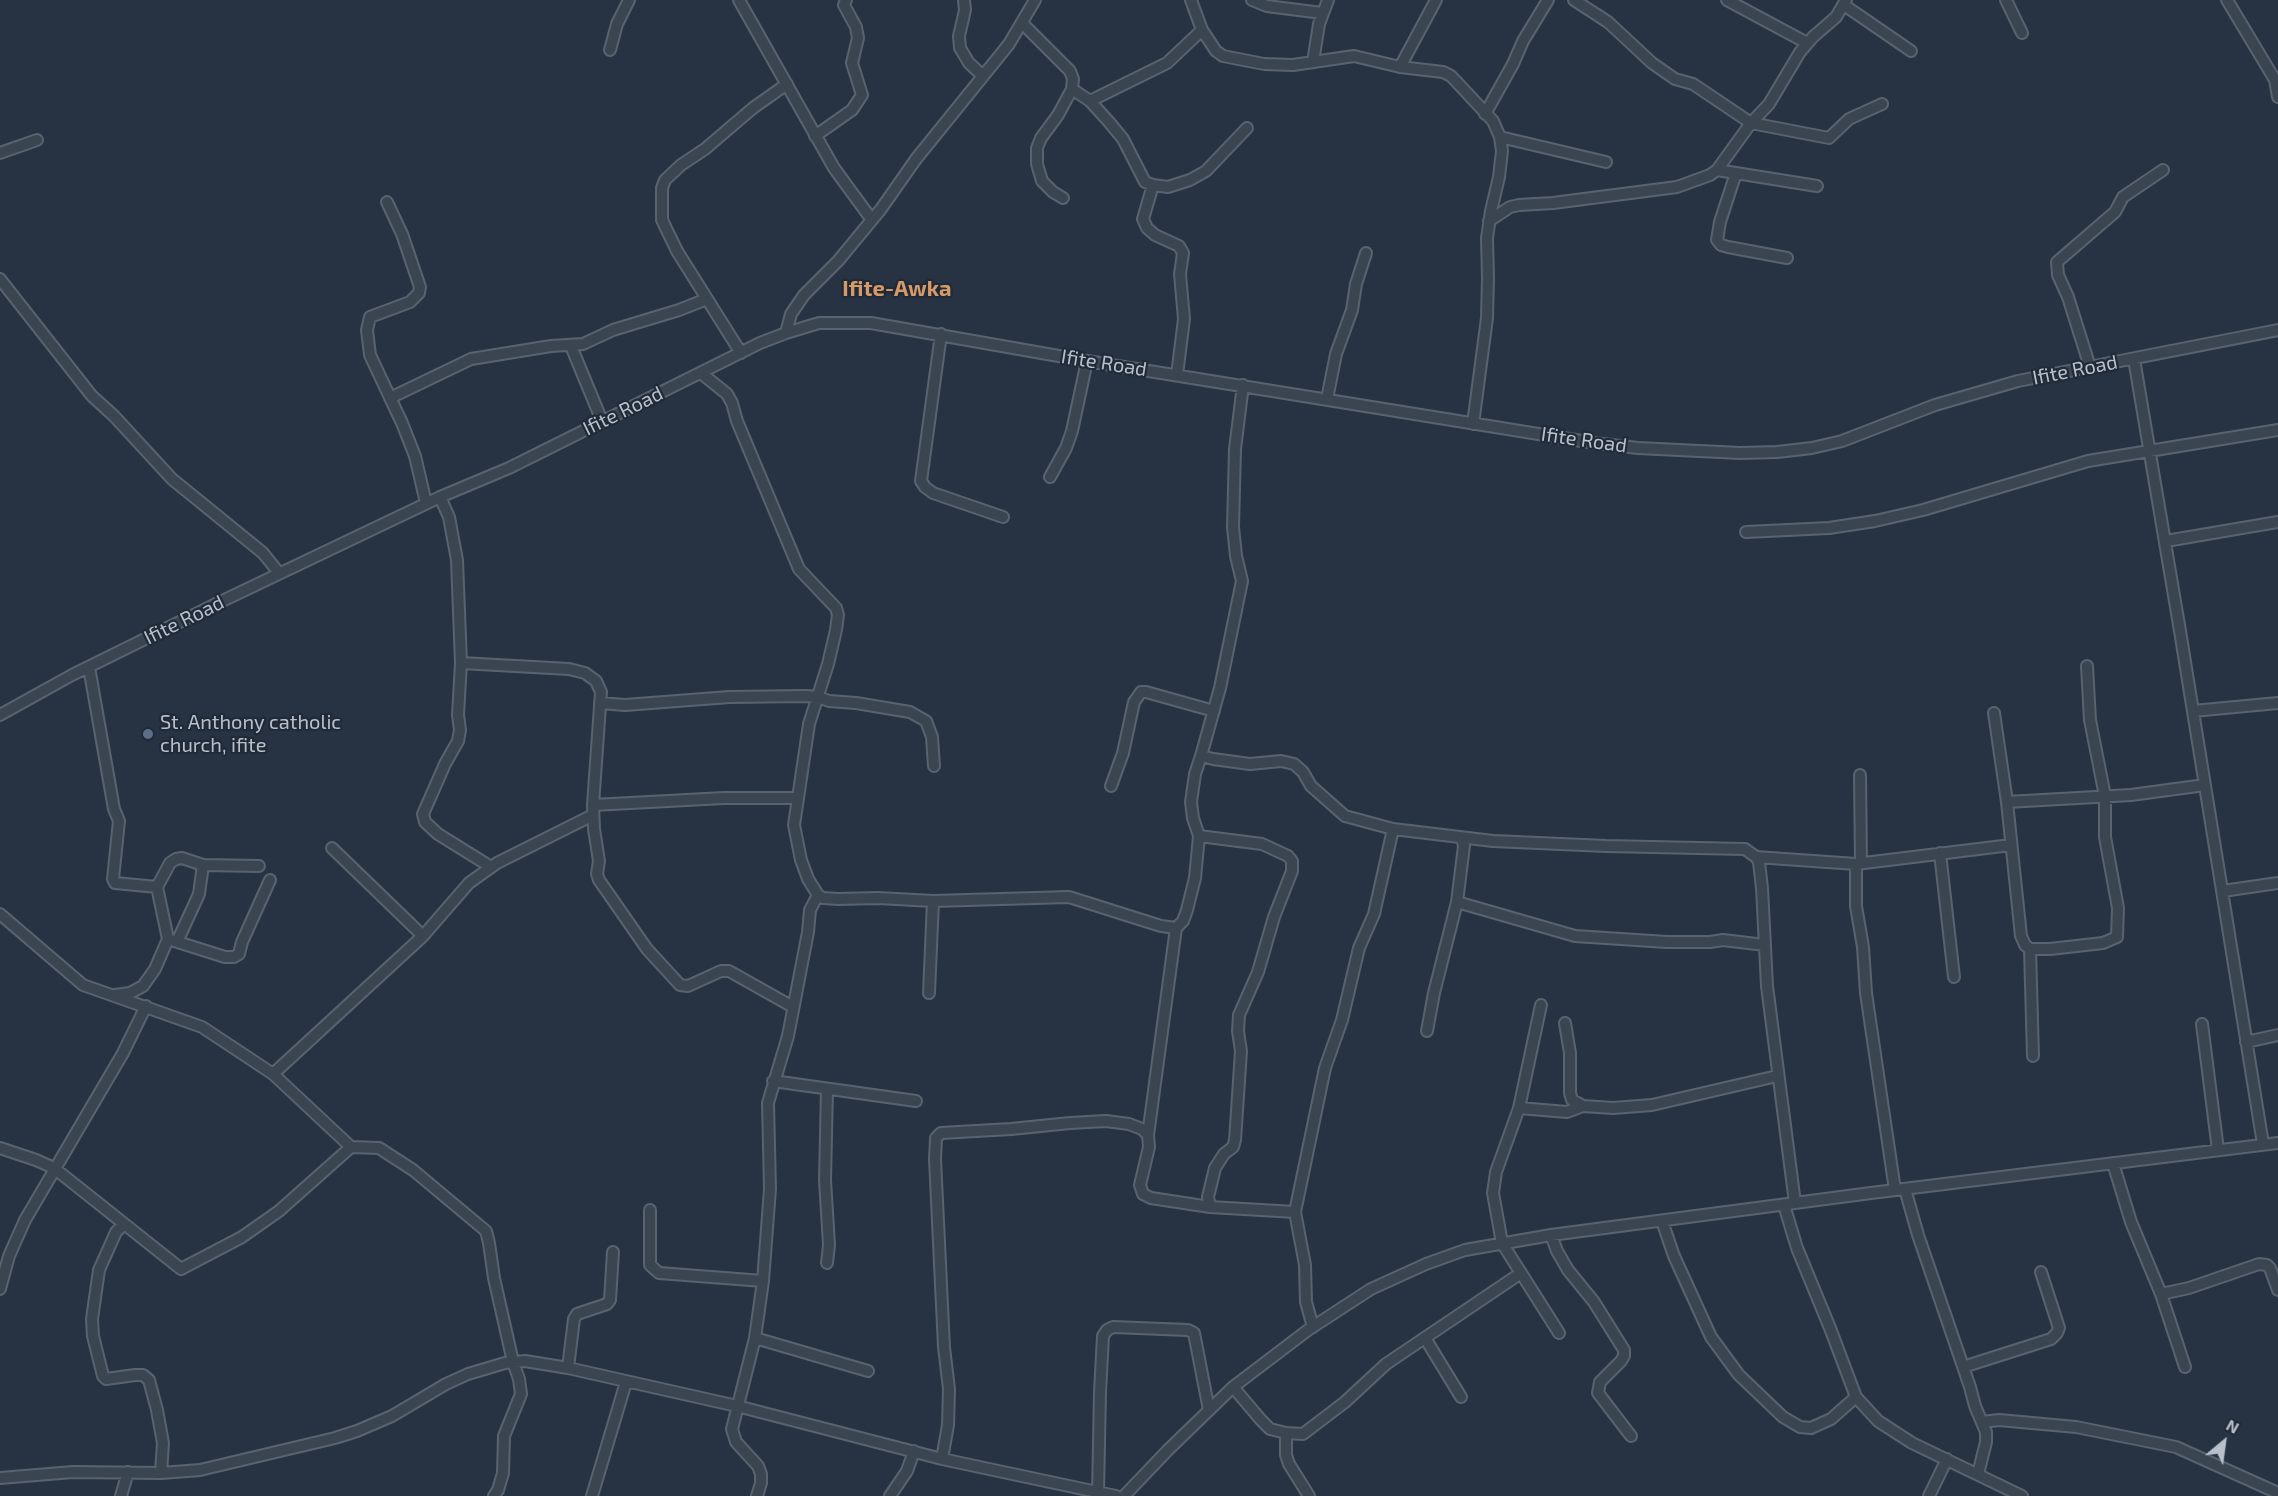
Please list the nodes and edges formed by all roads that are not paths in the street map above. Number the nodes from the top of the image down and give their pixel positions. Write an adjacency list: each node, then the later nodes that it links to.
1 (629, 0): 22 (street)
2 (739, 0): 27 (street)
3 (846, 0): 35 (street)
4 (964, 0): 26 (street)
5 (1035, 0): 18 (street)
6 (1191, 0): 19 (street)
7 (1252, 0): 17 (street)
8 (1329, 0): 17 (street)
9 (1436, 0): 25 (street)
10 (1548, 0): 32 (street)
11 (1574, 0): 16 (street)
12 (1727, 0): 21 (street)
13 (2006, 0): 20 (street)
14 (2227, 0): 29 (street)
15 (1845, 2): 21 (street); 23 (street)
16 (1590, 4): 33 (street)
17 (1322, 13): 24 (street)
18 (1022, 23): 26 (street); 28 (street)
19 (1202, 30): 24 (street); 30 (street)
20 (2022, 33)
21 (1807, 43): 33 (street)
22 (610, 50)
23 (1911, 51)
24 (1313, 62): 25 (street)
25 (1400, 67): 32 (street)
26 (982, 76): 47 (street)
27 (787, 84): 35 (street); 52 (street)
28 (1072, 89): 30 (street); 45 (street)
29 (2278, 97)
30 (1090, 101): 43 (street)
31 (1882, 104): 33 (street)
32 (1485, 114): 36 (street)
33 (1751, 123): 40 (street)
34 (1247, 128): 43 (street)
35 (815, 136): 47 (street)
36 (1500, 136): 39 (street); 48 (street)
37 (37, 140): 38 (street)
38 (0, 153)
39 (1606, 162)
40 (1717, 170): 42 (street); 48 (street)
41 (2163, 170): 60 (street)
42 (1736, 173): 44 (street); 50 (street)
43 (1153, 185): 62 (street)
44 (1817, 186)
45 (1063, 198)
46 (387, 202): 64 (street)
47 (872, 220): 54 (street)
48 (1489, 220): 67 (street)
49 (1366, 253): 65 (street)
50 (1787, 258)
51 (1, 284): 77 (street)
52 (707, 298): 56 (street); 57 (street)
53 (2278, 330): 58 (street, Ifite Road)
54 (786, 333): 55 (street, Ifite Road); 57 (street, Ifite Road)
55 (940, 334): 59 (street, Ifite Road); 73 (street)
56 (571, 346): 64 (street); 66 (street)
57 (741, 353): 61 (street, Ifite Road)
58 (2134, 359): 60 (street, Ifite Road); 69 (street)
59 (1088, 361): 62 (street, Ifite Road); 70 (street)
60 (2090, 367): 67 (street, Ifite Road)
61 (701, 373): 66 (street, Ifite Road); 81 (street)
62 (1177, 375): 63 (street, Ifite Road)
63 (1243, 385): 65 (street, Ifite Road); 84 (street)
64 (390, 398): 72 (street)
65 (1327, 399): 67 (street, Ifite Road)
66 (602, 421): 71 (street, Ifite Road)
67 (1473, 424)
68 (2278, 430): 69 (street)
69 (2150, 451): 75 (street); 76 (street)
70 (1050, 477)
71 (440, 497): 72 (street, Ifite Road); 78 (street)
72 (426, 503): 77 (street, Ifite Road)
73 (1003, 517)
74 (2278, 522): 76 (street)
75 (1746, 532)
76 (2166, 541): 85 (street)
77 (279, 573): 80 (street, Ifite Road)
78 (461, 663): 82 (street); 107 (street)
79 (2087, 666): 93 (street)
80 (89, 667): 87 (street, Ifite Road); 110 (street)
81 (818, 697): 82 (street); 89 (street); 94 (street)
82 (600, 703): 96 (street)
83 (2278, 703): 85 (street)
84 (1214, 711): 88 (street); 92 (street)
85 (2193, 711): 91 (street)
86 (1994, 713): 95 (street)
87 (0, 715)
88 (1201, 756): 97 (street); 98 (street)
89 (934, 766)
90 (1860, 775): 104 (street)
91 (2205, 785): 93 (street); 111 (street)
92 (1111, 786)
93 (2105, 796): 95 (street); 120 (street)
94 (797, 798): 96 (street); 112 (street)
95 (2007, 802): 100 (street)
96 (593, 810): 107 (street); 126 (street)
97 (1393, 829): 99 (street); 152 (street)
98 (1198, 836): 116 (street); 150 (street)
99 (1462, 838): 103 (street); 114 (street)
100 (2011, 845): 102 (street); 120 (street)
101 (332, 849): 117 (street)
102 (1940, 853): 104 (street); 121 (street)
103 (1756, 857): 104 (street); 119 (street)
104 (1858, 863): 148 (street)
105 (203, 865): 106 (street); 110 (street); 118 (street)
106 (258, 866)
107 (491, 867): 117 (street)
108 (270, 880): 118 (street)
109 (2278, 883): 111 (street)
110 (157, 887): 118 (street)
111 (2223, 891): 131 (street)
112 (819, 895): 113 (street); 126 (street)
113 (933, 901): 116 (street); 122 (street)
114 (1457, 902): 119 (street); 129 (street)
115 (0, 914): 123 (street)
116 (1176, 928): 140 (street)
117 (423, 936): 133 (street)
118 (172, 940): 123 (street)
119 (1766, 945): 134 (street)
120 (2030, 949): 132 (street)
121 (1954, 977)
122 (929, 993)
123 (109, 995): 125 (street)
124 (1541, 1005): 139 (street)
125 (146, 1006): 133 (street); 147 (street)
126 (793, 1007): 135 (street)
127 (1565, 1023): 138 (street)
128 (2202, 1024): 145 (street)
129 (1427, 1031)
130 (2278, 1035): 131 (street)
131 (2246, 1042): 142 (street)
132 (2032, 1056)
133 (273, 1074): 143 (street)
134 (1778, 1076): 138 (street); 149 (street)
135 (774, 1081): 136 (street); 161 (street)
136 (826, 1089): 137 (street); 158 (street)
137 (916, 1101)
138 (1583, 1106): 139 (street)
139 (1519, 1108): 156 (street)
140 (1148, 1135): 150 (street); 184 (street)
141 (2278, 1143): 142 (street)
142 (2263, 1144): 145 (street)
143 (351, 1147): 154 (street); 169 (street)
144 (0, 1148): 147 (street)
145 (2218, 1150): 146 (street)
146 (2113, 1163): 148 (street); 164 (street)
147 (54, 1168): 154 (street); 162 (street)
148 (1900, 1189): 149 (street); 170 (street)
149 (1789, 1204): 153 (street); 177 (street)
150 (1210, 1207): 152 (street)
151 (650, 1210): 161 (street)
152 (1295, 1212): 165 (street)
153 (1662, 1221): 155 (street); 177 (street)
154 (124, 1224): 187 (street)
155 (1551, 1235): 156 (street); 182 (street)
156 (1502, 1243): 160 (street); 165 (street)
157 (613, 1252): 172 (street)
158 (826, 1263)
159 (2042, 1272): 170 (street)
160 (1521, 1273): 166 (street); 168 (street)
161 (763, 1281): 167 (street)
162 (0, 1289)
163 (2278, 1290): 164 (street)
164 (2160, 1294): 171 (street)
165 (1313, 1327): 175 (street)
166 (1559, 1333)
167 (755, 1338): 173 (street); 178 (street)
168 (1425, 1338): 176 (street); 181 (street)
169 (513, 1362): 172 (street); 187 (street); 193 (street)
170 (1963, 1367): 180 (street)
171 (2185, 1367)
172 (568, 1368): 174 (street)
173 (868, 1371)
174 (626, 1382): 178 (street); 194 (street)
175 (1233, 1387): 179 (street); 181 (street)
176 (1461, 1397)
177 (1856, 1397): 185 (street)
178 (737, 1406): 183 (street); 195 (street)
179 (1209, 1410): 190 (street); 198 (street)
180 (1982, 1422): 188 (street); 191 (street)
181 (1286, 1433): 199 (street)
182 (1631, 1436)
183 (914, 1451): 184 (street); 196 (street)
184 (942, 1459): 190 (street)
185 (1947, 1459): 188 (street); 200 (street)
186 (128, 1472): 187 (street); 189 (street); 192 (street)
187 (161, 1473)
188 (1978, 1474): 201 (street)
189 (0, 1478)
190 (1098, 1492): 197 (street)
191 (2278, 1493)
192 (121, 1496)
193 (494, 1496)
194 (592, 1496)
195 (757, 1496)
196 (890, 1496)
197 (1116, 1496)
198 (1124, 1496)
199 (1309, 1496)
200 (1929, 1496)
201 (2022, 1496)

